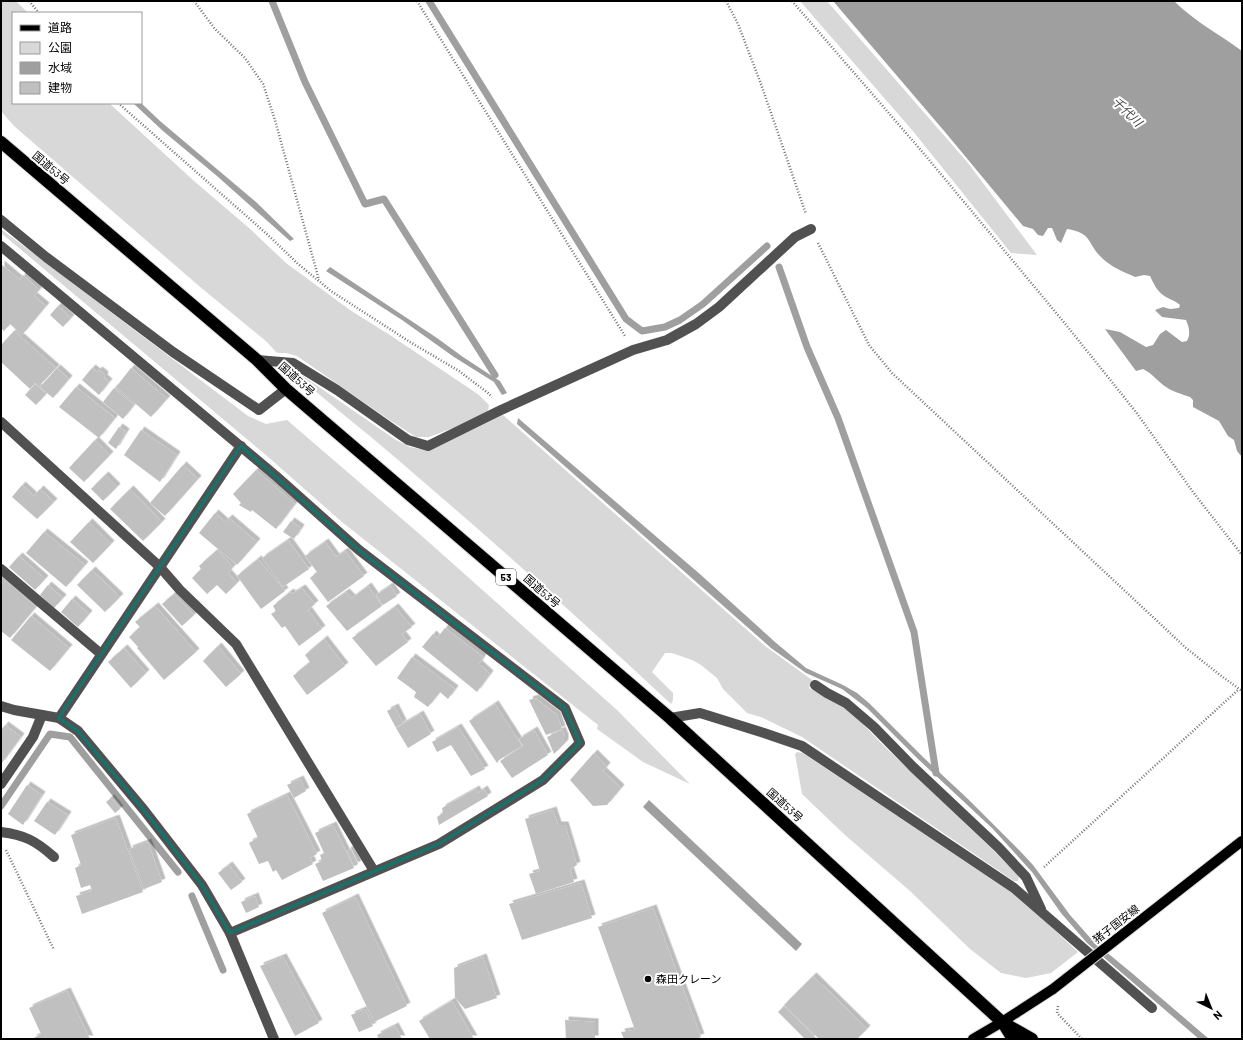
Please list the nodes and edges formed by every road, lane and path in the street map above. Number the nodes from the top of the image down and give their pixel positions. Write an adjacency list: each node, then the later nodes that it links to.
1 (29, 1): 6 (path)
2 (194, 1): 12 (path)
3 (417, 1): 13 (path)
4 (726, 1): 10 (path)
5 (792, 1): 19 (path)
6 (38, 12)
7 (119, 104): 12 (path)
8 (1, 142): 14 (highway, 国道53号 / 53)
9 (1, 220): 15 (street)
10 (811, 229): 13 (street); 24 (path)
11 (1, 246): 18 (street)
12 (319, 280): 16 (path)
13 (634, 350): 16 (street)
14 (257, 360): 15 (highway, 国道53号 / 53); 16 (street)
15 (286, 389): 28 (highway, 国道53号 / 53)
16 (501, 410)
17 (1, 422): 20 (street)
18 (241, 446): 20 (street); 35 (street)
19 (1242, 555)
20 (160, 567): 22 (street); 35 (street)
21 (1, 569): 22 (street)
22 (101, 654): 27 (street)
23 (815, 685): 36 (street)
24 (1241, 690): 34 (path)
25 (1, 706): 26 (street)
26 (42, 714): 27 (street); 29 (street)
27 (59, 718): 37 (street)
28 (670, 718): 36 (street); 41 (highway, 国道53号 / 53)
29 (1, 784)
30 (1, 832): 33 (street)
31 (1242, 841): 41 (main road, 猪子国安線, bridge)
32 (4, 846): 38 (path)
33 (54, 857)
34 (1044, 867)
35 (374, 871): 37 (street)
36 (1044, 914): 40 (street)
37 (230, 933): 42 (street)
38 (54, 950)
39 (1058, 1005): 46 (path)
40 (1152, 1008)
41 (1002, 1022): 43 (main road, 猪子国安線); 44 (highway, 国道53号 / 53); 45 (highway, 国道53号 / 53)
42 (274, 1039)
43 (973, 1039)
44 (1013, 1039)
45 (1032, 1039)
46 (1082, 1039)

